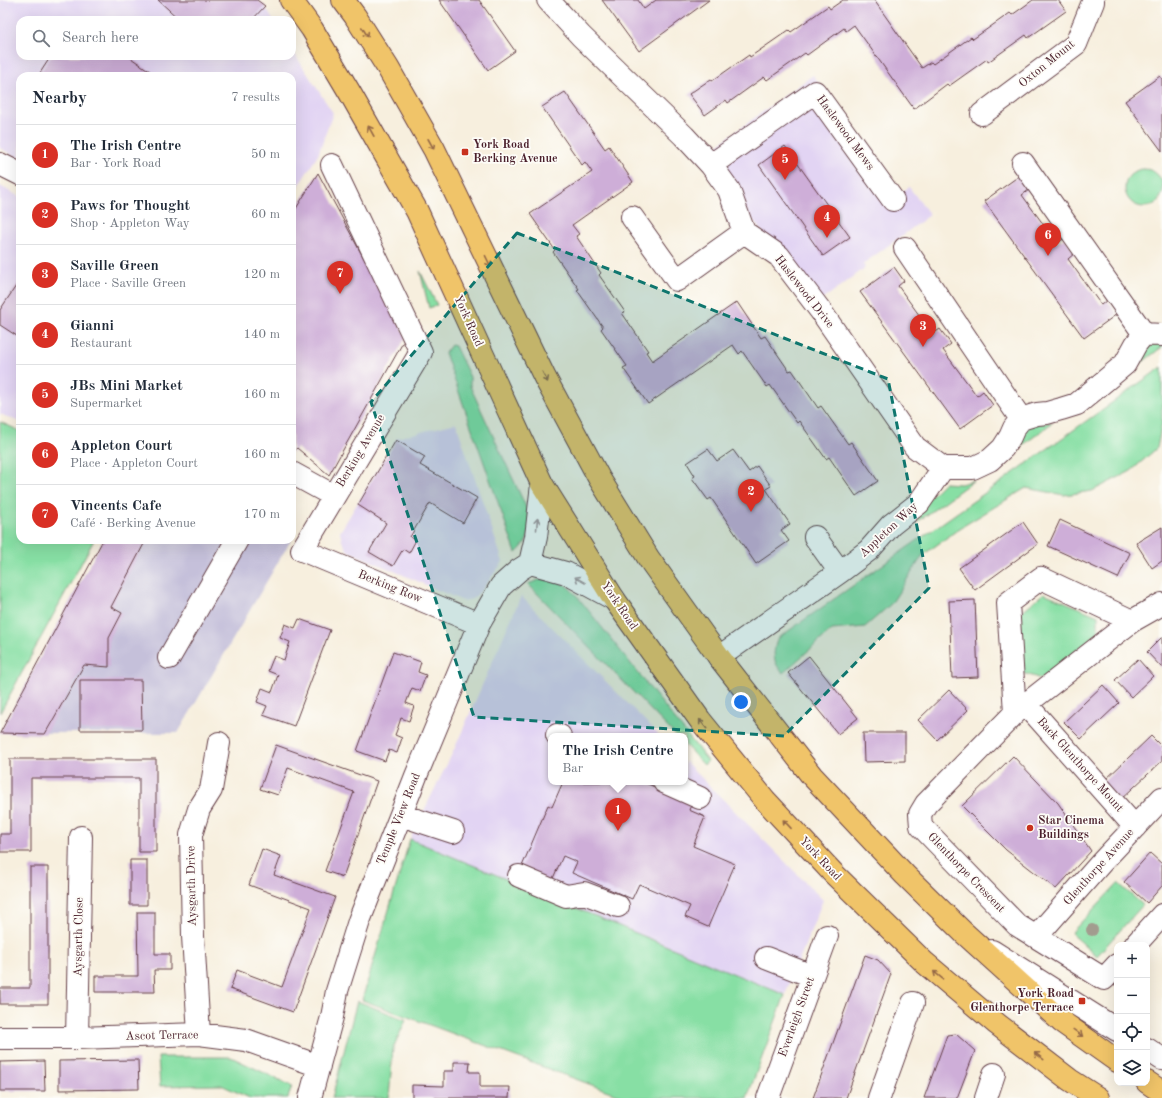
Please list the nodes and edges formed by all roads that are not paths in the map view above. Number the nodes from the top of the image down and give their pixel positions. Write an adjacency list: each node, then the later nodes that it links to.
1 (291, 0): 19 (highway, York Road, one-way to 1)
2 (343, 0): 30 (highway, one-way to 30)
3 (548, 0): 9 (street)
4 (1093, 0): 5 (street, Oxton Mount)
5 (982, 114)
6 (1023, 163): 15 (street)
7 (0, 164): 10 (street)
8 (332, 165): 20 (street, Berking Avenue)
9 (711, 165): 11 (street, Haslewood Mews); 13 (street)
10 (16, 172)
11 (893, 200)
12 (632, 217): 13 (street)
13 (744, 232): 17 (street, Haslewood Drive)
14 (905, 248): 16 (street)
15 (1153, 335): 16 (street)
16 (1021, 419): 17 (street)
17 (943, 468): 25 (street, Appleton Way)
18 (296, 475): 20 (street)
19 (542, 484): 24 (street, one-way to 19); 26 (highway, York Road)
20 (334, 496): 23 (street, Berking Avenue)
21 (815, 537): 25 (street)
22 (235, 544): 31 (street)
23 (302, 550): 29 (street, Berking Row)
24 (530, 562): 26 (street, one-way to 24); 29 (street, Temple View Road)
25 (840, 572): 30 (street, Appleton Way)
26 (614, 600): 61 (highway, York Road, one-way to 26)
27 (1162, 604): 28 (street, Glenthorpe Crescent)
28 (1132, 621): 32 (street, Glenthorpe Crescent); 32 (street)
29 (479, 624): 37 (street, Temple View Road)
30 (719, 657): 44 (highway)
31 (169, 658)
32 (1020, 709): 38 (street, Back Glenthorpe Mount); 46 (street, Glenthorpe Crescent)
33 (219, 743): 53 (street, Aysgarth Drive)
34 (671, 785): 35 (street)
35 (700, 798)
36 (1162, 798): 38 (street, Glenthorpe Avenue)
37 (400, 815): 39 (street); 59 (street, Temple View Road)
38 (1135, 827): 46 (street, Glenthorpe Avenue)
39 (453, 832)
40 (81, 837): 55 (street, Aysgarth Close)
41 (519, 876): 42 (street)
42 (618, 906)
43 (1162, 915): 47 (street)
44 (964, 933): 52 (street); 57 (highway, one-way to 57)
45 (827, 936): 50 (street, Everleigh Street)
46 (1036, 936): 49 (street, Glenthorpe Crescent)
47 (1138, 942)
48 (766, 958): 50 (street)
49 (1111, 972)
50 (812, 976): 65 (street, Everleigh Street)
51 (913, 1003): 66 (street)
52 (1114, 1028)
53 (199, 1034): 55 (street, Ascot Terrace); 59 (street, Ascot Terrace)
54 (0, 1038): 55 (street, Ascot Terrace)
55 (77, 1038)
56 (1148, 1050): 58 (street)
57 (1114, 1059)
58 (1162, 1059)
59 (318, 1066): 64 (street, Temple View Road)
60 (994, 1074): 67 (street)
61 (1070, 1080): 68 (highway); 69 (highway, York Road)
62 (1150, 1084): 63 (highway)
63 (1162, 1092)
64 (310, 1098)
65 (768, 1098)
66 (879, 1098)
67 (986, 1098)
68 (1088, 1098)
69 (1098, 1098)

